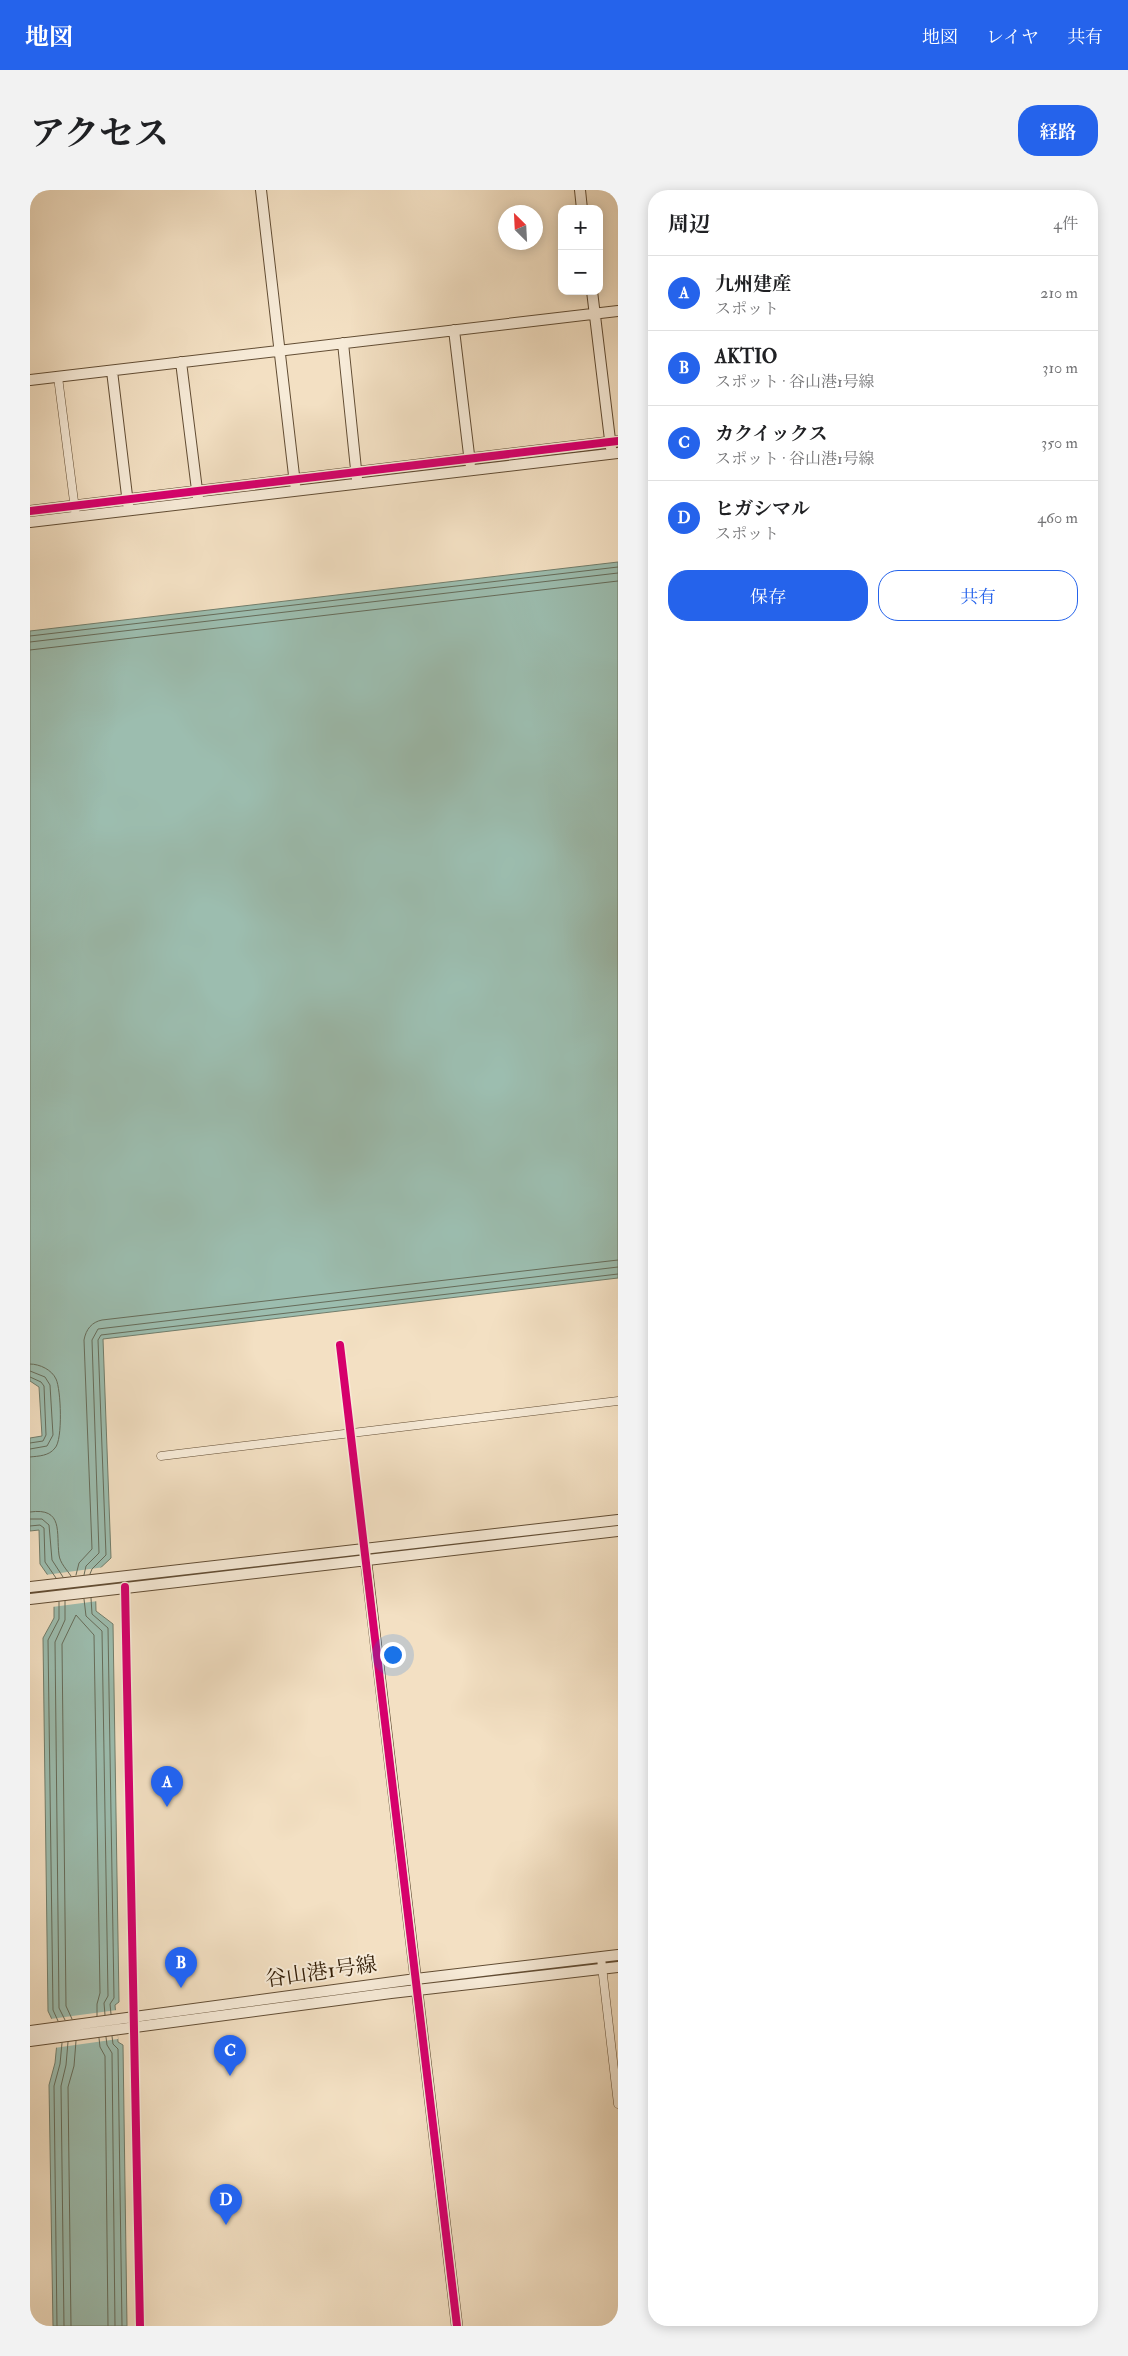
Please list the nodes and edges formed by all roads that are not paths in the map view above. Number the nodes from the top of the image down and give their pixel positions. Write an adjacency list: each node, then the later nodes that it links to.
1 (261, 190): 9 (street)
2 (580, 190): 3 (street)
3 (582, 205)
4 (592, 295): 6 (street)
5 (618, 311): 6 (street)
6 (594, 314): 7 (street); 14 (street)
7 (454, 330): 8 (street); 16 (street)
8 (343, 343): 9 (street); 18 (street)
9 (280, 350): 10 (street); 19 (street)
10 (181, 362): 11 (street); 21 (street)
11 (112, 371): 12 (street); 23 (street)
12 (58, 377): 13 (street); 25 (street)
13 (30, 380)
14 (614, 442): 15 (street); 16 (street)
15 (615, 453): 17 (street)
16 (470, 459): 17 (street); 18 (street)
17 (471, 470): 20 (street)
18 (356, 472): 19 (street); 20 (street)
19 (295, 479): 21 (street); 22 (street)
20 (357, 484): 22 (street)
21 (197, 491): 23 (street); 24 (street)
22 (296, 491): 24 (street)
23 (127, 499): 25 (street); 27 (street)
24 (199, 503): 27 (street)
25 (74, 505): 26 (street); 28 (street)
26 (30, 511)
27 (128, 511): 28 (street)
28 (76, 517): 29 (street)
29 (30, 522)
30 (340, 1345): 32 (street)
31 (618, 1401): 32 (street)
32 (351, 1433): 33 (street); 36 (street)
33 (161, 1456)
34 (618, 1520): 36 (street)
35 (618, 1531): 37 (street)
36 (365, 1548): 37 (street); 38 (street)
37 (366, 1561): 39 (street); 45 (street)
38 (30, 1587)
39 (125, 1587): 40 (street); 47 (street)
40 (30, 1599)
41 (618, 1955): 42 (street, 谷山港1号線)
42 (601, 1958): 44 (street); 45 (street, 谷山港1号線)
43 (618, 1967): 44 (street, 谷山港1号線)
44 (602, 1969): 46 (street, 谷山港1号線); 51 (street)
45 (416, 1979): 46 (street); 47 (street, 谷山港1号線)
46 (418, 1991): 48 (street, 谷山港1号線); 53 (street)
47 (134, 2017): 48 (street); 49 (street, 谷山港1号線)
48 (134, 2028): 50 (street, 谷山港1号線); 52 (street)
49 (30, 2031)
50 (30, 2041)
51 (618, 2104)
52 (140, 2326)
53 (457, 2326)

